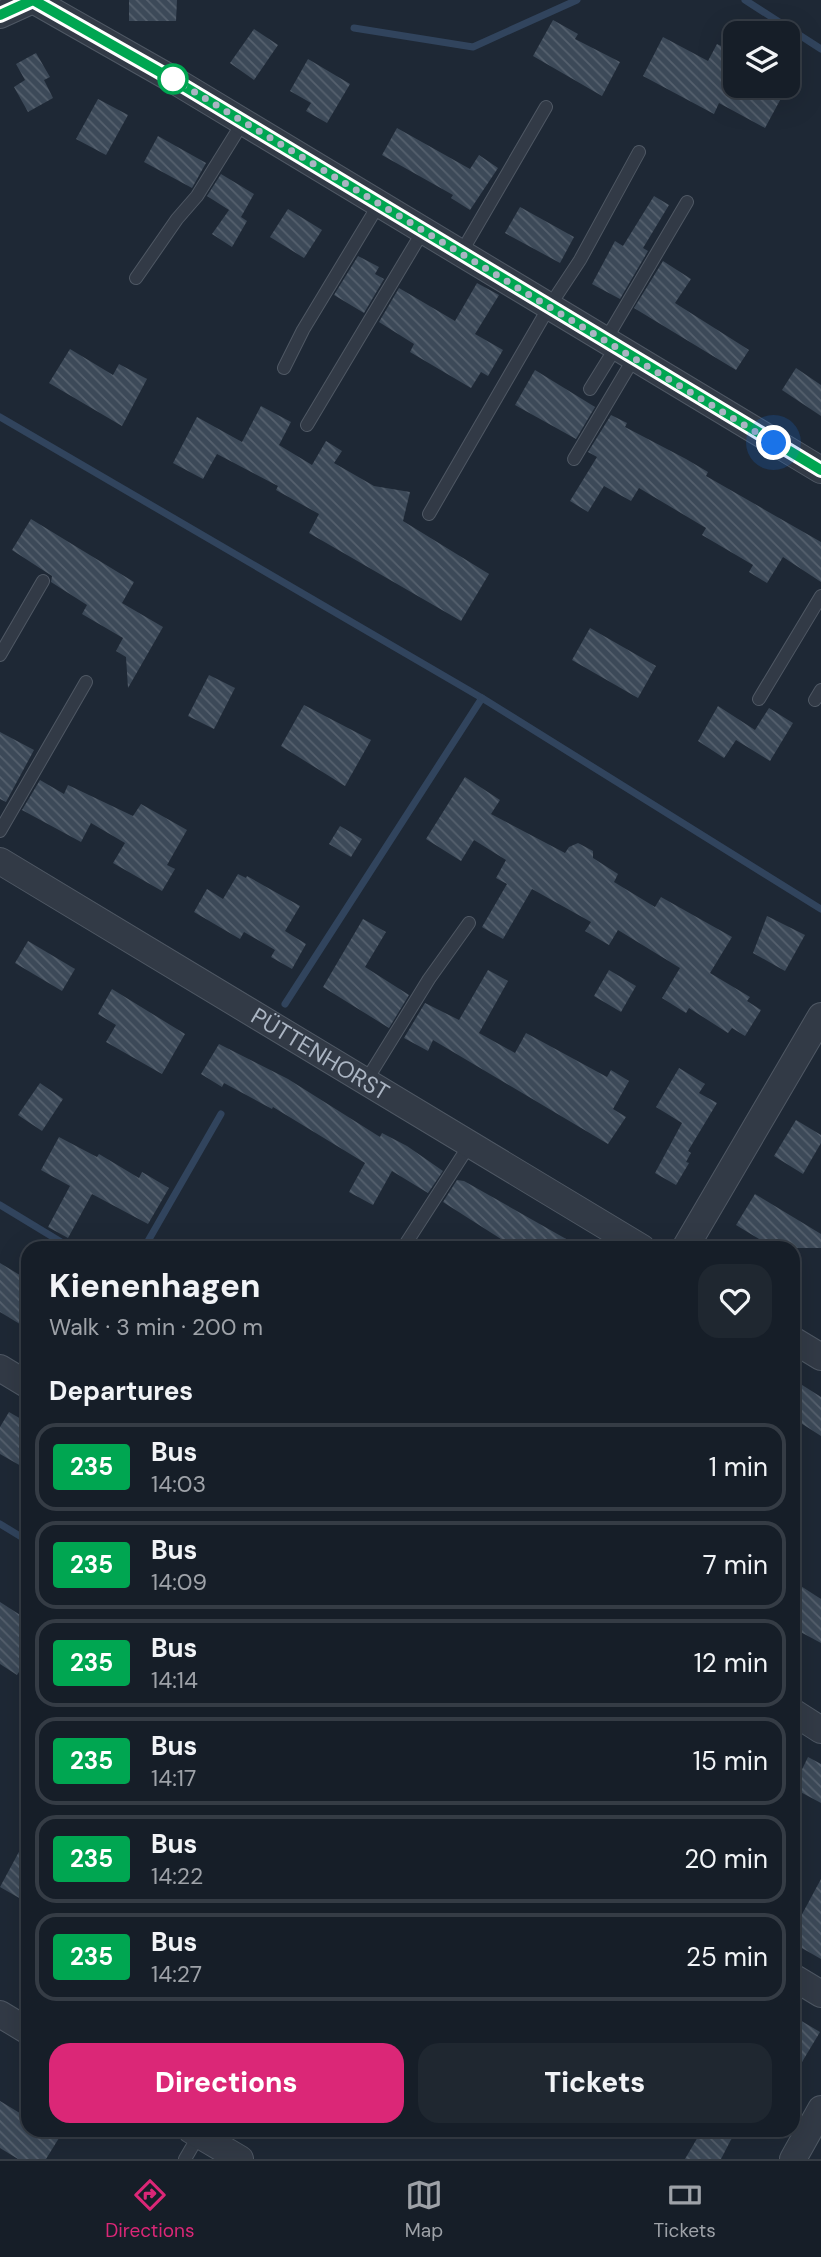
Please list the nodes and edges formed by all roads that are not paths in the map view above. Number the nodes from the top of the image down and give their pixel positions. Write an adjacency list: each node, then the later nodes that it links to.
1 (33, 0): 2 (street); 4 (street)
2 (0, 15)
3 (546, 107): 9 (lane)
4 (243, 122): 7 (street); 10 (lane)
5 (639, 152): 11 (lane)
6 (687, 202): 12 (lane)
7 (379, 204): 8 (street); 13 (lane)
8 (423, 231): 9 (street); 15 (lane)
9 (461, 253): 11 (street)
10 (136, 278)
11 (549, 307): 12 (street); 18 (lane)
12 (618, 349): 14 (lane); 16 (lane); 17 (street)
13 (284, 368)
14 (590, 389)
15 (307, 425)
16 (574, 459)
17 (821, 470)
18 (429, 514)
19 (43, 581): 21 (lane)
20 (821, 596): 23 (lane)
21 (0, 655)
22 (86, 682): 24 (lane)
23 (759, 699)
24 (0, 831)
25 (0, 861): 28 (street, PÜTTENHORST)
26 (469, 923): 28 (lane)
27 (821, 1016): 32 (street)
28 (366, 1080): 29 (street, PÜTTENHORST)
29 (470, 1144): 30 (lane); 31 (street, PÜTTENHORST)
30 (408, 1241)
31 (630, 1241)
32 (689, 1241)
33 (800, 1344): 34 (street)
34 (821, 1357)
35 (0, 1368): 36 (street)
36 (21, 1381)
37 (800, 1716): 38 (street)
38 (821, 1730)
39 (800, 1981): 40 (street)
40 (821, 1994)
41 (0, 2014): 42 (street)
42 (21, 2027)
43 (821, 2109): 48 (street)
44 (193, 2137): 46 (lane)
45 (203, 2137): 47 (street)
46 (185, 2159)
47 (240, 2159)
48 (793, 2159)

